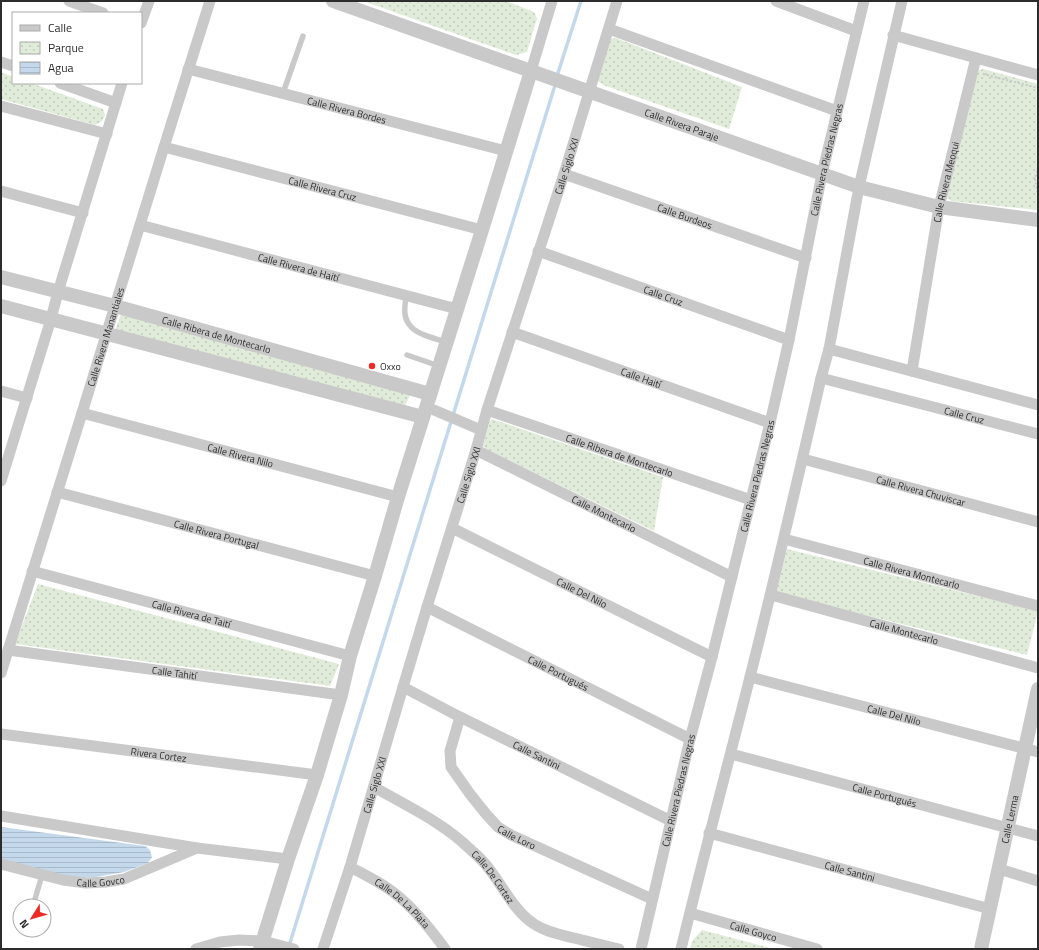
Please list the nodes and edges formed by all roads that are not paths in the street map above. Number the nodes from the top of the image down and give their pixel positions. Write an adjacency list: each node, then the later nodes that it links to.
1 (69, 1): 10 (street)
2 (149, 1): 11 (street)
3 (210, 1): 19 (street, Calle Rivera Manantiales)
4 (333, 1): 20 (street, Calle Rivera Paraje)
5 (617, 1): 12 (street, Calle Siglo XXI)
6 (776, 1): 13 (street)
7 (864, 1): 13 (street, Calle Rivera Piedras Negras)
8 (902, 1): 14 (street)
9 (548, 2): 20 (street)
10 (100, 12)
11 (142, 20)
12 (609, 29): 24 (street, Calle Siglo XXI); 28 (street)
13 (856, 31): 28 (street, Calle Rivera Piedras Negras)
14 (893, 35): 16 (street); 34 (street)
15 (304, 36): 25 (lane)
16 (976, 58): 21 (street); 36 (street, Calle Rivera Meoqui)
17 (1, 62): 18 (street)
18 (12, 66)
19 (188, 69): 25 (street, Calle Rivera Bordes); 30 (street, Calle Rivera Manantiales)
20 (530, 71): 24 (street, Calle Rivera Paraje); 31 (street)
21 (1038, 75)
22 (63, 84): 26 (street)
23 (122, 84): 26 (street)
24 (590, 92): 32 (street, Calle Siglo XXI); 33 (street, Calle Rivera Paraje)
25 (283, 93): 31 (street, Calle Rivera Bordes)
26 (116, 103): 29 (street)
27 (1, 106): 29 (street)
28 (837, 111): 33 (street, Calle Rivera Piedras Negras)
29 (107, 134): 37 (street)
30 (164, 147): 39 (street, Calle Rivera Manantiales); 40 (street, Calle Rivera Cruz)
31 (506, 150): 40 (street)
32 (564, 174): 41 (street, Calle Siglo XXI); 42 (street, Calle Burdeos)
33 (822, 174): 34 (street, Calle Rivera Paraje); 42 (street, Calle Rivera Piedras Negras)
34 (859, 187): 36 (street, Calle Rivera Paraje); 54 (street)
35 (1, 191): 37 (street)
36 (939, 207): 38 (street, Calle Rivera Paraje); 57 (street, Calle Rivera Meoqui)
37 (82, 213): 44 (street)
38 (1038, 220)
39 (140, 225): 45 (street, Calle Rivera de Haití); 47 (street, Calle Rivera Manantiales)
40 (482, 230): 48 (street)
41 (538, 251): 50 (street, Calle Siglo XXI); 52 (street, Calle Cruz)
42 (806, 258): 52 (street, Calle Rivera Piedras Negras)
43 (1, 277): 44 (street, Calle Ribera de Montecarlo)
44 (58, 292): 47 (street, Calle Ribera de Montecarlo); 49 (street)
45 (407, 296): 48 (street, Calle Rivera de Haití); 53 (lane)
46 (1, 306): 49 (street)
47 (115, 306): 51 (street, Calle Rivera Manantiales); 60 (street, Calle Ribera de Montecarlo)
48 (457, 309): 53 (street)
49 (51, 319): 51 (street); 61 (street)
50 (512, 332): 63 (street, Calle Siglo XXI); 66 (street, Calle Haití)
51 (107, 334): 64 (street, Calle Rivera Manantiales); 65 (street)
52 (789, 340): 66 (street, Calle Rivera Piedras Negras)
53 (446, 342): 56 (street)
54 (829, 349): 57 (street); 58 (street)
55 (407, 356): 56 (lane)
56 (439, 366): 60 (street)
57 (912, 371): 62 (street)
58 (821, 378): 68 (street, Calle Cruz); 70 (street)
59 (1, 391): 61 (street)
60 (430, 394): 65 (street)
61 (27, 398): 71 (street)
62 (1038, 405)
63 (487, 410): 67 (street, Calle Siglo XXI); 74 (street, Calle Ribera de Montecarlo)
64 (82, 413): 72 (street, Calle Rivera Manantiales); 73 (street, Calle Rivera Nilo)
65 (431, 413): 67 (street); 73 (street)
66 (770, 423): 74 (street, Calle Rivera Piedras Negras)
67 (481, 430): 69 (street, Calle Siglo XXI)
68 (1038, 434)
69 (476, 450): 76 (street, Calle Siglo XXI); 80 (street, Calle Montecarlo)
70 (803, 459): 75 (street, Calle Rivera Chuviscar); 77 (street)
71 (2, 477)
72 (57, 492): 78 (street, Calle Rivera Manantiales); 79 (street, Calle Rivera Portugal)
73 (398, 497): 79 (street)
74 (751, 500): 80 (street, Calle Rivera Piedras Negras)
75 (1038, 522)
76 (452, 528): 83 (street, Calle Siglo XXI); 86 (street, Calle Del Nilo)
77 (784, 539): 81 (street); 82 (street, Calle Rivera Montecarlo)
78 (32, 571): 84 (street, Calle Rivera Manantiales); 85 (street, Calle Rivera de Taití)
79 (375, 576): 85 (street)
80 (732, 577): 86 (street, Calle Rivera Piedras Negras)
81 (771, 595): 87 (street, Calle Montecarlo); 89 (street)
82 (1038, 606)
83 (427, 607): 90 (street, Calle Siglo XXI); 95 (street, Calle Portugués)
84 (8, 650): 88 (street, Calle Rivera Manantiales); 92 (street, Calle Tahití)
85 (350, 656): 92 (street)
86 (712, 656): 95 (street, Calle Rivera Piedras Negras)
87 (1038, 668)
88 (1, 674)
89 (750, 677): 96 (street, Calle Del Nilo); 97 (street)
90 (403, 687): 93 (street, Calle Santini); 99 (street, Calle Siglo XXI)
91 (1038, 690): 96 (street, Calle Lerma)
92 (340, 695): 98 (street)
93 (460, 717): 101 (street, Calle Santini); 113 (street, Calle Loro)
94 (1, 734): 98 (street, Rivera Cortez)
95 (690, 739): 101 (street, Calle Rivera Piedras Negras)
96 (1031, 750): 102 (street, Calle Lerma)
97 (731, 754): 102 (street, Calle Portugués); 103 (street)
98 (317, 775): 106 (street)
99 (374, 787): 108 (street, Calle Siglo XXI); 121 (street, Calle De Cortez)
100 (1, 816): 105 (street, Calle Govco)
101 (671, 820): 113 (street, Calle Rivera Piedras Negras)
102 (1008, 828): 104 (street, Calle Portugués); 109 (street, Calle Lerma)
103 (710, 834): 114 (street, Calle Santini); 115 (street)
104 (1038, 836)
105 (197, 848): 106 (street, Calle Govco); 110 (street, Calle Govco)
106 (288, 860): 116 (street)
107 (1, 864): 110 (street, Calle Govco)
108 (350, 867): 119 (street, Calle Siglo XXI); 120 (street, Calle De La Plata)
109 (999, 869): 111 (street); 114 (street, Calle Lerma)
110 (42, 875): 112 (lane)
111 (1038, 881)
112 (35, 898)
113 (652, 899): 122 (street, Calle Rivera Piedras Negras)
114 (990, 909): 125 (street, Calle Lerma)
115 (690, 913): 123 (street); 124 (street, Calle Goyco)
116 (266, 944): 117 (street); 118 (street)
117 (196, 949)
118 (294, 949)
119 (322, 949)
120 (445, 949)
121 (619, 949)
122 (641, 949)
123 (681, 949)
124 (817, 949)
125 (980, 949)

